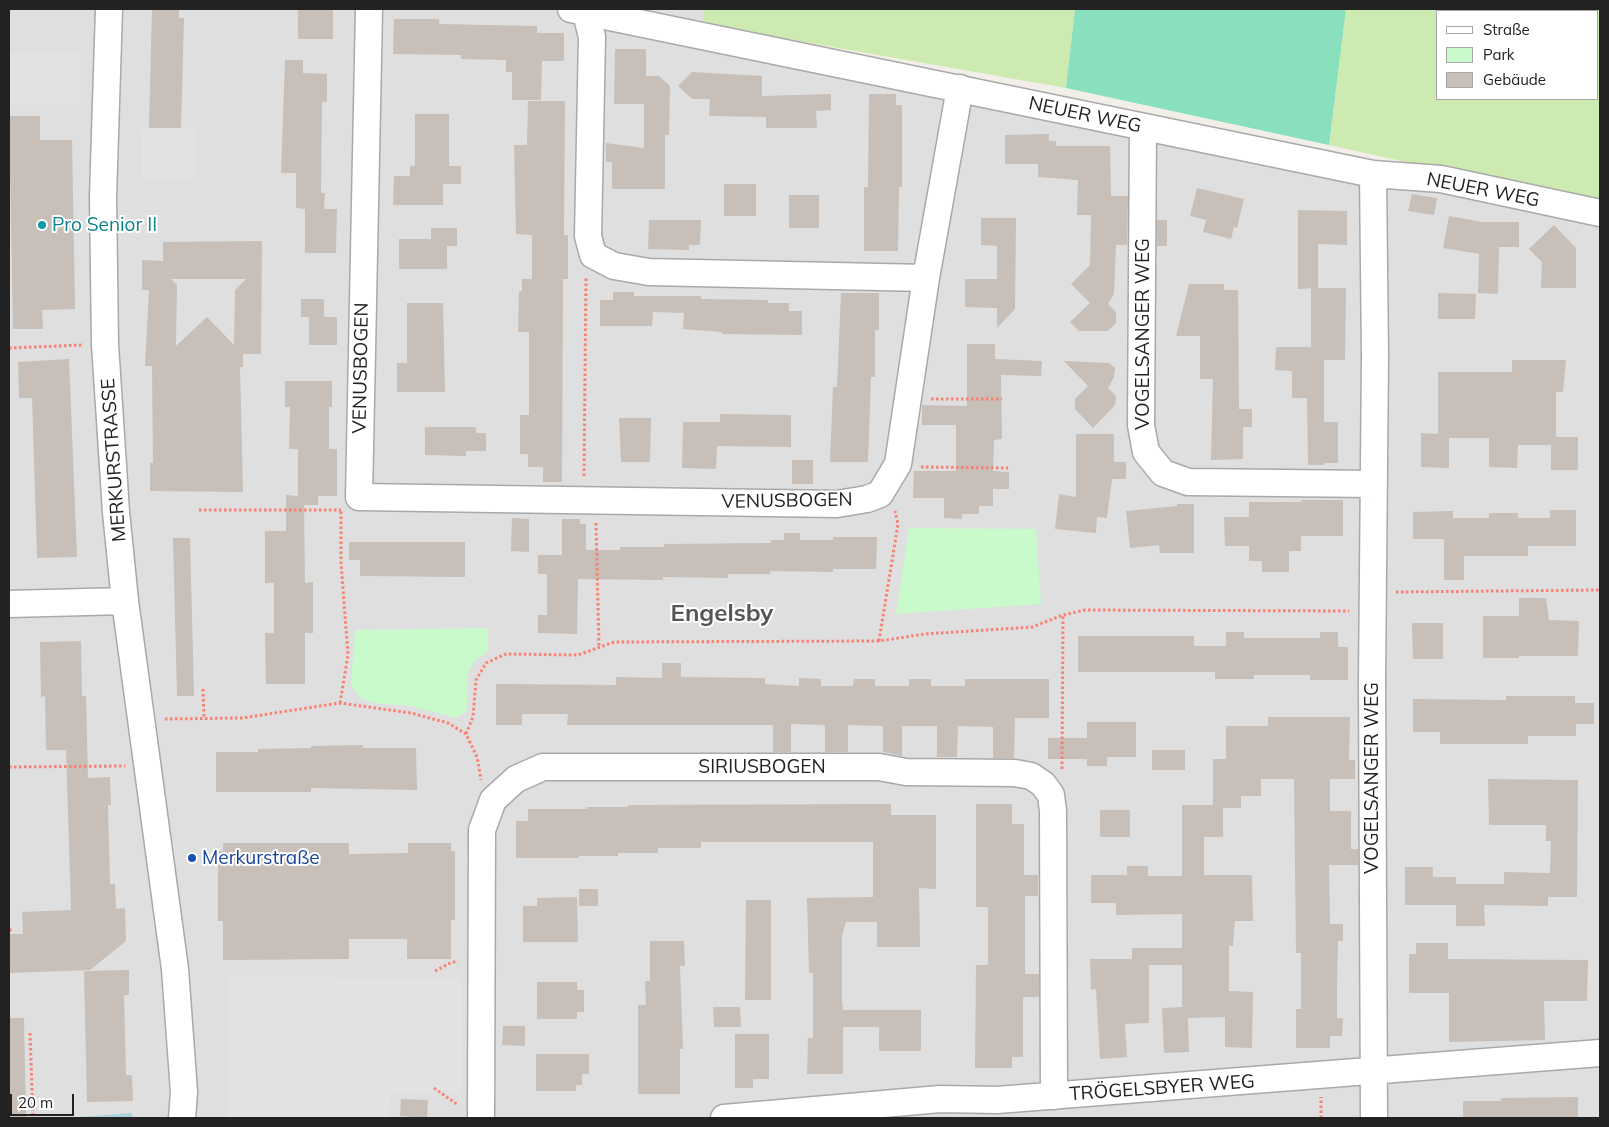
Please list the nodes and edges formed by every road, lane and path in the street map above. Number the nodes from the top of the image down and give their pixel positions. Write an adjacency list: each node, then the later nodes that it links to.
1 (109, 9): 10 (street, MERKURSTRASSE)
2 (369, 9): 19 (street, VENUSBOGEN)
3 (580, 10): 4 (street, NEUER WEG); 8 (street)
4 (960, 88): 5 (street, NEUER WEG); 9 (street, VENUSBOGEN)
5 (1143, 127): 6 (street, NEUER WEG); 16 (street, VOGELSANGER WEG)
6 (1373, 174): 7 (street, NEUER WEG); 16 (street, VOGELSANGER WEG)
7 (1600, 213)
8 (593, 255): 9 (street); 18 (path)
9 (926, 278): 12 (street, VENUSBOGEN)
10 (106, 344): 11 (path); 22 (street, MERKURSTRASSE)
11 (9, 348)
12 (908, 398): 13 (path); 14 (street, VENUSBOGEN)
13 (1002, 399)
14 (898, 464): 15 (path); 17 (street, VENUSBOGEN)
15 (1008, 468)
16 (1374, 484): 24 (street, VOGELSANGER WEG)
17 (880, 494): 18 (street, VENUSBOGEN); 26 (path)
18 (590, 499): 19 (street, VENUSBOGEN); 27 (path)
19 (350, 503): 20 (path); 29 (path)
20 (199, 510)
21 (1600, 590): 24 (path)
22 (125, 600): 23 (street); 31 (street, MERKURSTRASSE)
23 (9, 604)
24 (1373, 604): 25 (path); 41 (street, VOGELSANGER WEG)
25 (1063, 615): 26 (path); 35 (path)
26 (879, 641): 27 (path)
27 (599, 648): 32 (path)
28 (203, 689): 30 (path)
29 (340, 703): 30 (path); 32 (path)
30 (204, 718): 31 (path)
31 (142, 719): 33 (street, MERKURSTRASSE)
32 (466, 734): 36 (path)
33 (148, 766): 34 (path); 45 (street, MERKURSTRASSE)
34 (9, 767)
35 (1044, 784): 42 (street); 46 (street, SIRIUSBOGEN)
36 (482, 787)
37 (9, 930): 38 (path)
38 (14, 930)
39 (30, 1033): 44 (path)
40 (1600, 1053): 41 (street, TRÖGELSBYER WEG)
41 (1374, 1072): 42 (street, TRÖGELSBYER WEG); 48 (street, VOGELSANGER WEG)
42 (1054, 1096): 43 (street, TRÖGELSBYER WEG)
43 (891, 1111): 47 (street, TRÖGELSBYER WEG)
44 (33, 1118)
45 (182, 1118)
46 (481, 1118)
47 (724, 1118)
48 (1374, 1118)

